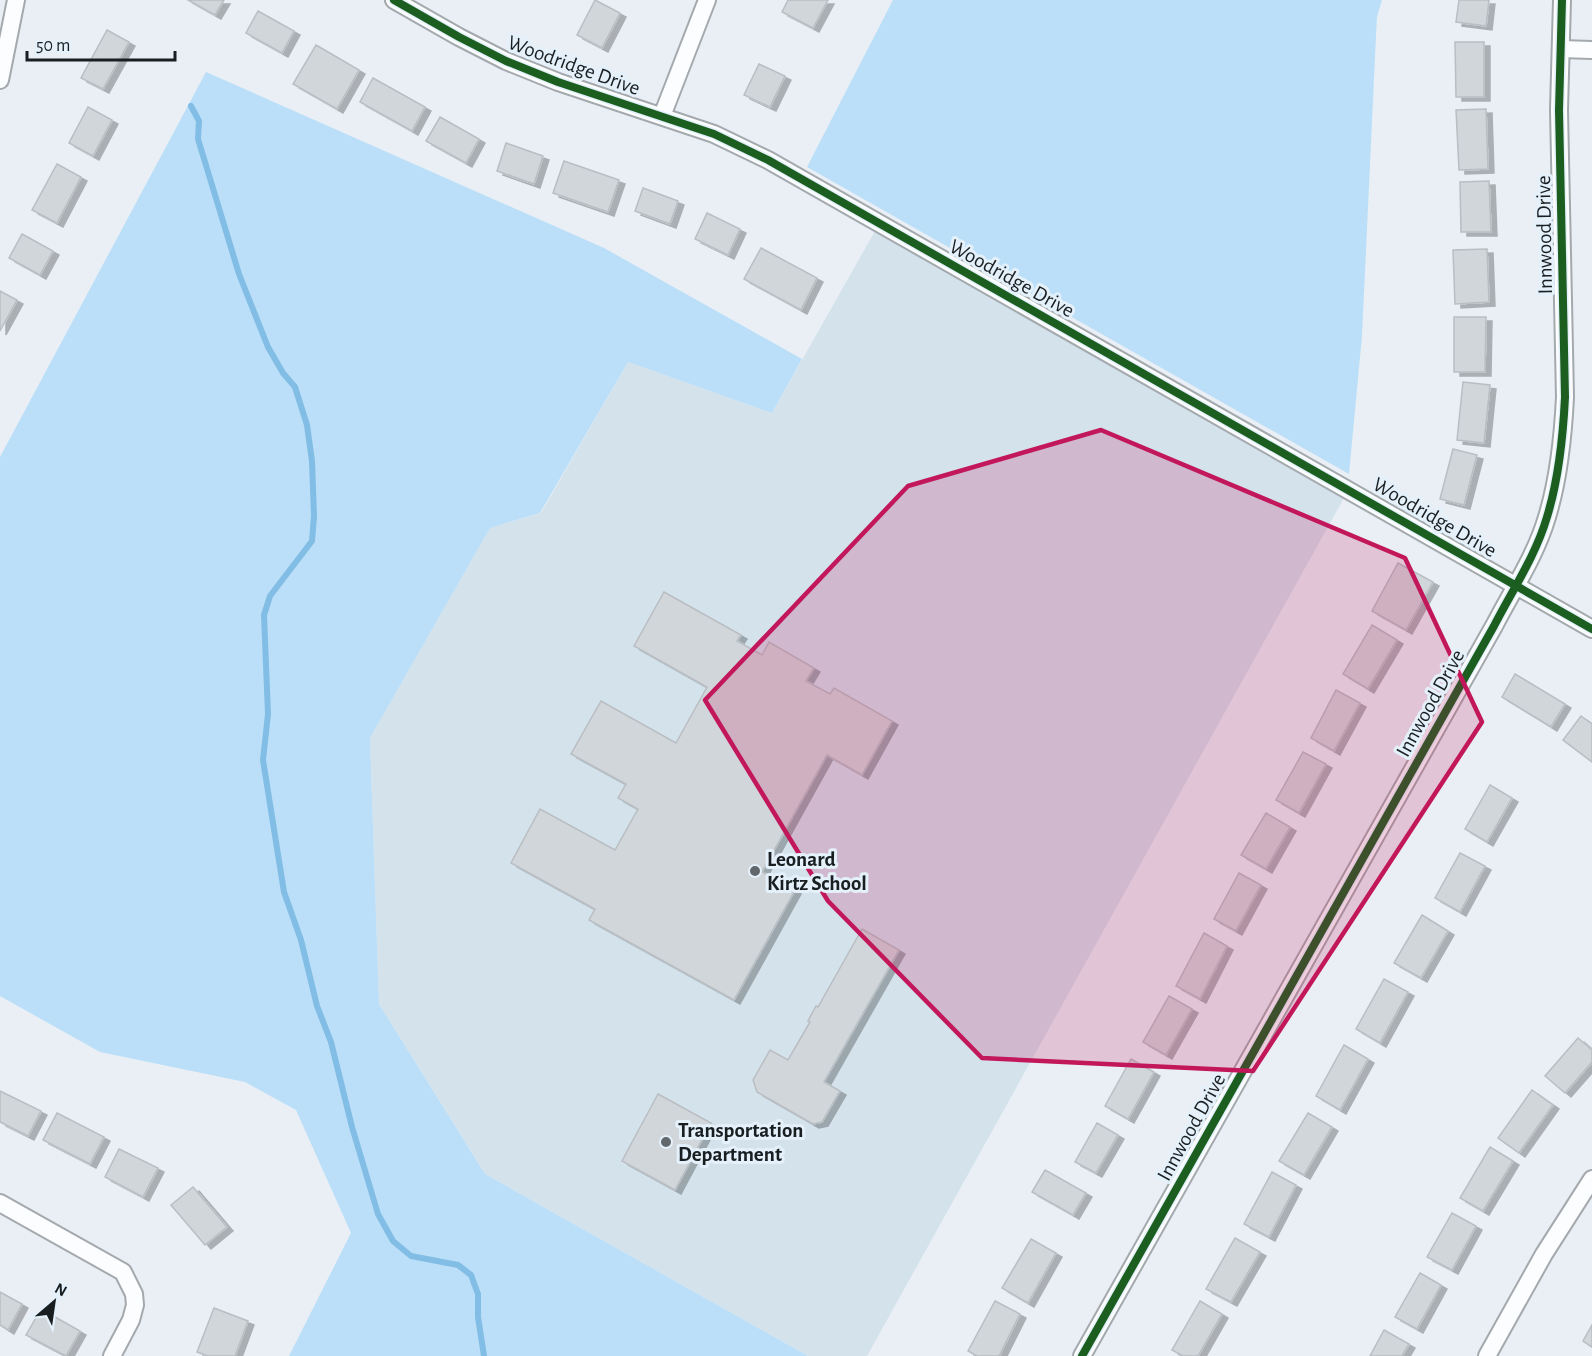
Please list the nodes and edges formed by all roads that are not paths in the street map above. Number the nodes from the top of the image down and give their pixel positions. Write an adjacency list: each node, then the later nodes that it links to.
1 (16, 0): 7 (street)
2 (394, 0): 8 (street, Woodridge Drive)
3 (707, 0): 8 (street)
4 (1562, 0): 5 (street, Innwood Drive)
5 (1561, 49): 6 (street); 9 (street, Innwood Drive)
6 (1592, 50)
7 (0, 80)
8 (662, 116): 9 (street, Woodridge Drive)
9 (1516, 584): 10 (street, Woodridge Drive); 14 (street, Innwood Drive)
10 (1592, 629)
11 (1592, 1179): 15 (street)
12 (0, 1203): 13 (street)
13 (112, 1356)
14 (1082, 1356)
15 (1487, 1356)

